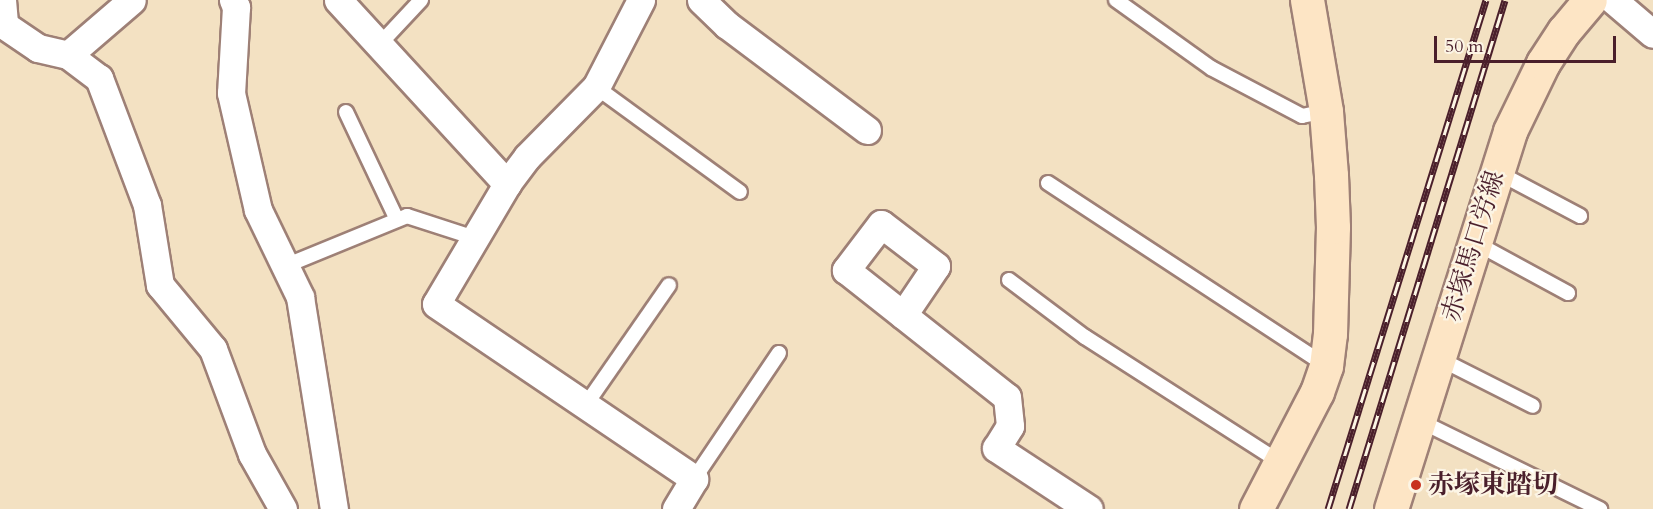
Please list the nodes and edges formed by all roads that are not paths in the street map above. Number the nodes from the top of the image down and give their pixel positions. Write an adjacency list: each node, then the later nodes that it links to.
1 (2, 0): 14 (street)
2 (132, 0): 14 (street)
3 (233, 0): 27 (street)
4 (338, 0): 13 (street)
5 (421, 0): 13 (lane)
6 (641, 0): 15 (street)
7 (701, 0): 18 (street)
8 (1116, 0): 16 (lane)
9 (1307, 0): 16 (main road)
10 (1590, 0): 19 (main road, 赤塚馬口労線)
11 (1613, 0): 12 (street)
12 (1653, 34)
13 (378, 46): 21 (street)
14 (68, 55): 40 (street)
15 (597, 87): 21 (street); 22 (lane)
16 (1326, 111): 34 (main road)
17 (346, 112): 24 (lane)
18 (867, 130)
19 (1497, 172): 23 (lane); 26 (main road, 赤塚馬口労線)
20 (1048, 183): 34 (lane)
21 (507, 184): 25 (street)
22 (740, 192)
23 (1580, 216)
24 (397, 220): 25 (lane); 27 (lane)
25 (475, 238): 35 (street)
26 (1474, 243): 30 (lane); 33 (main road, 赤塚馬口労線)
27 (285, 266): 41 (street)
28 (1009, 280): 38 (lane)
29 (669, 285): 35 (lane)
30 (1568, 293)
31 (903, 315): 43 (street)
32 (780, 353): 39 (lane)
33 (1438, 358): 36 (lane); 37 (main road, 赤塚馬口労線)
34 (1326, 366): 38 (main road)
35 (585, 406): 39 (street)
36 (1533, 406)
37 (1418, 420): 45 (main road, 赤塚馬口労線); 46 (lane)
38 (1281, 463): 44 (main road)
39 (694, 479): 42 (street)
40 (283, 509)
41 (334, 509)
42 (676, 509)
43 (1089, 509)
44 (1256, 509)
45 (1391, 509)
46 (1600, 509)

